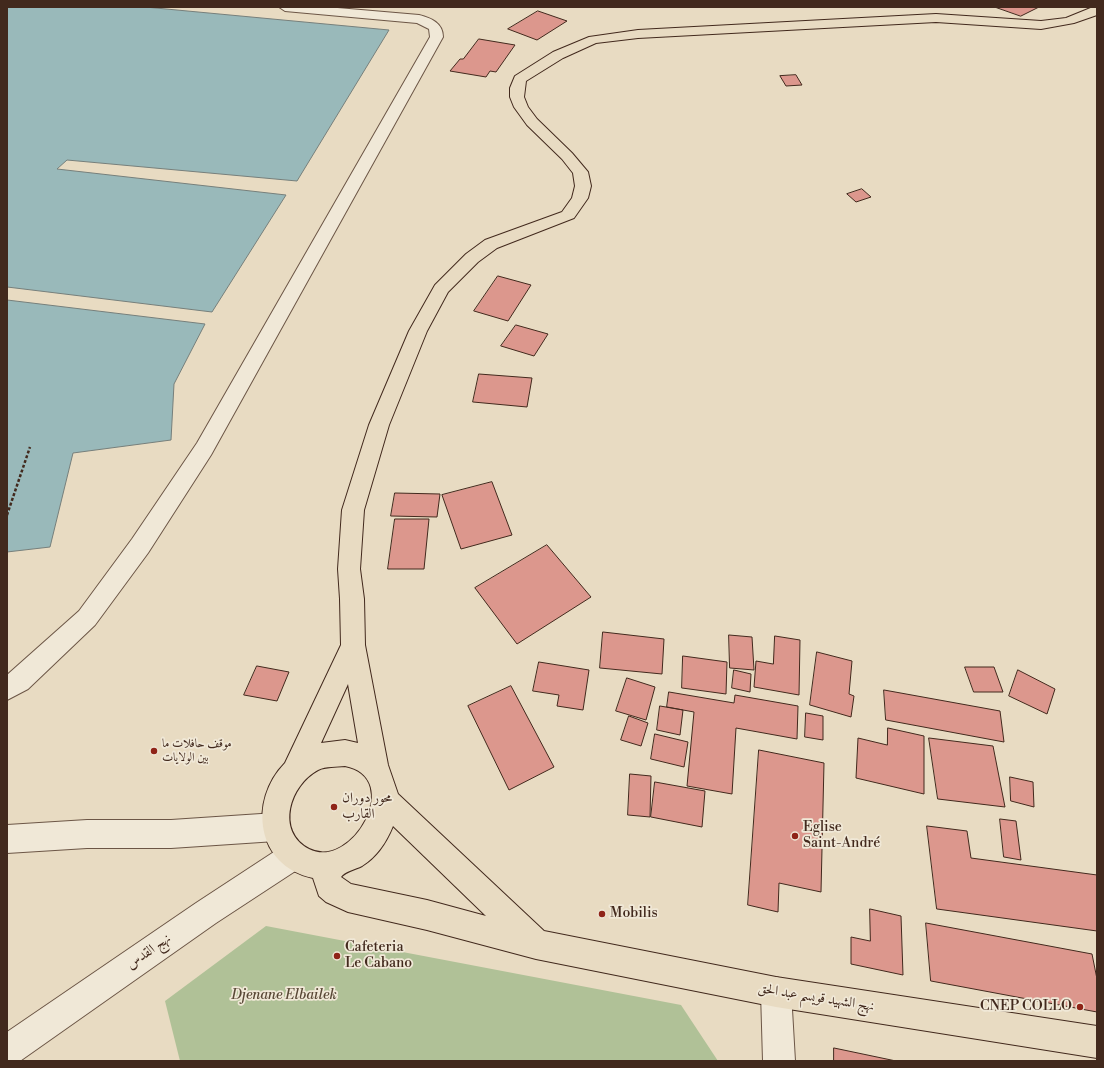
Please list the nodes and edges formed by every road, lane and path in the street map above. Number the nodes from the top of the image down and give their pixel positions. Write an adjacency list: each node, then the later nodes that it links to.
1 (285, 7): 6 (street)
2 (1097, 10): 5 (main road)
3 (30, 447): 4 (path)
4 (7, 515)
5 (353, 645): 7 (main road); 8 (main road)
6 (7, 688)
7 (375, 768): 8 (main road); 9 (main road)
8 (293, 773): 10 (main road)
9 (386, 801): 13 (main road); 14 (main road)
10 (276, 827): 11 (street); 12 (main road)
11 (7, 839)
12 (294, 856): 13 (main road); 17 (street, نهج القدس)
13 (323, 865): 14 (main road, نهج الشهيد قويسم عبد الحق)
14 (536, 944): 15 (main road, نهج الشهيد قويسم عبد الحق)
15 (776, 992): 16 (main road, نهج الشهيد قويسم عبد الحق); 18 (street)
16 (1097, 1042)
17 (7, 1051)
18 (779, 1061)

